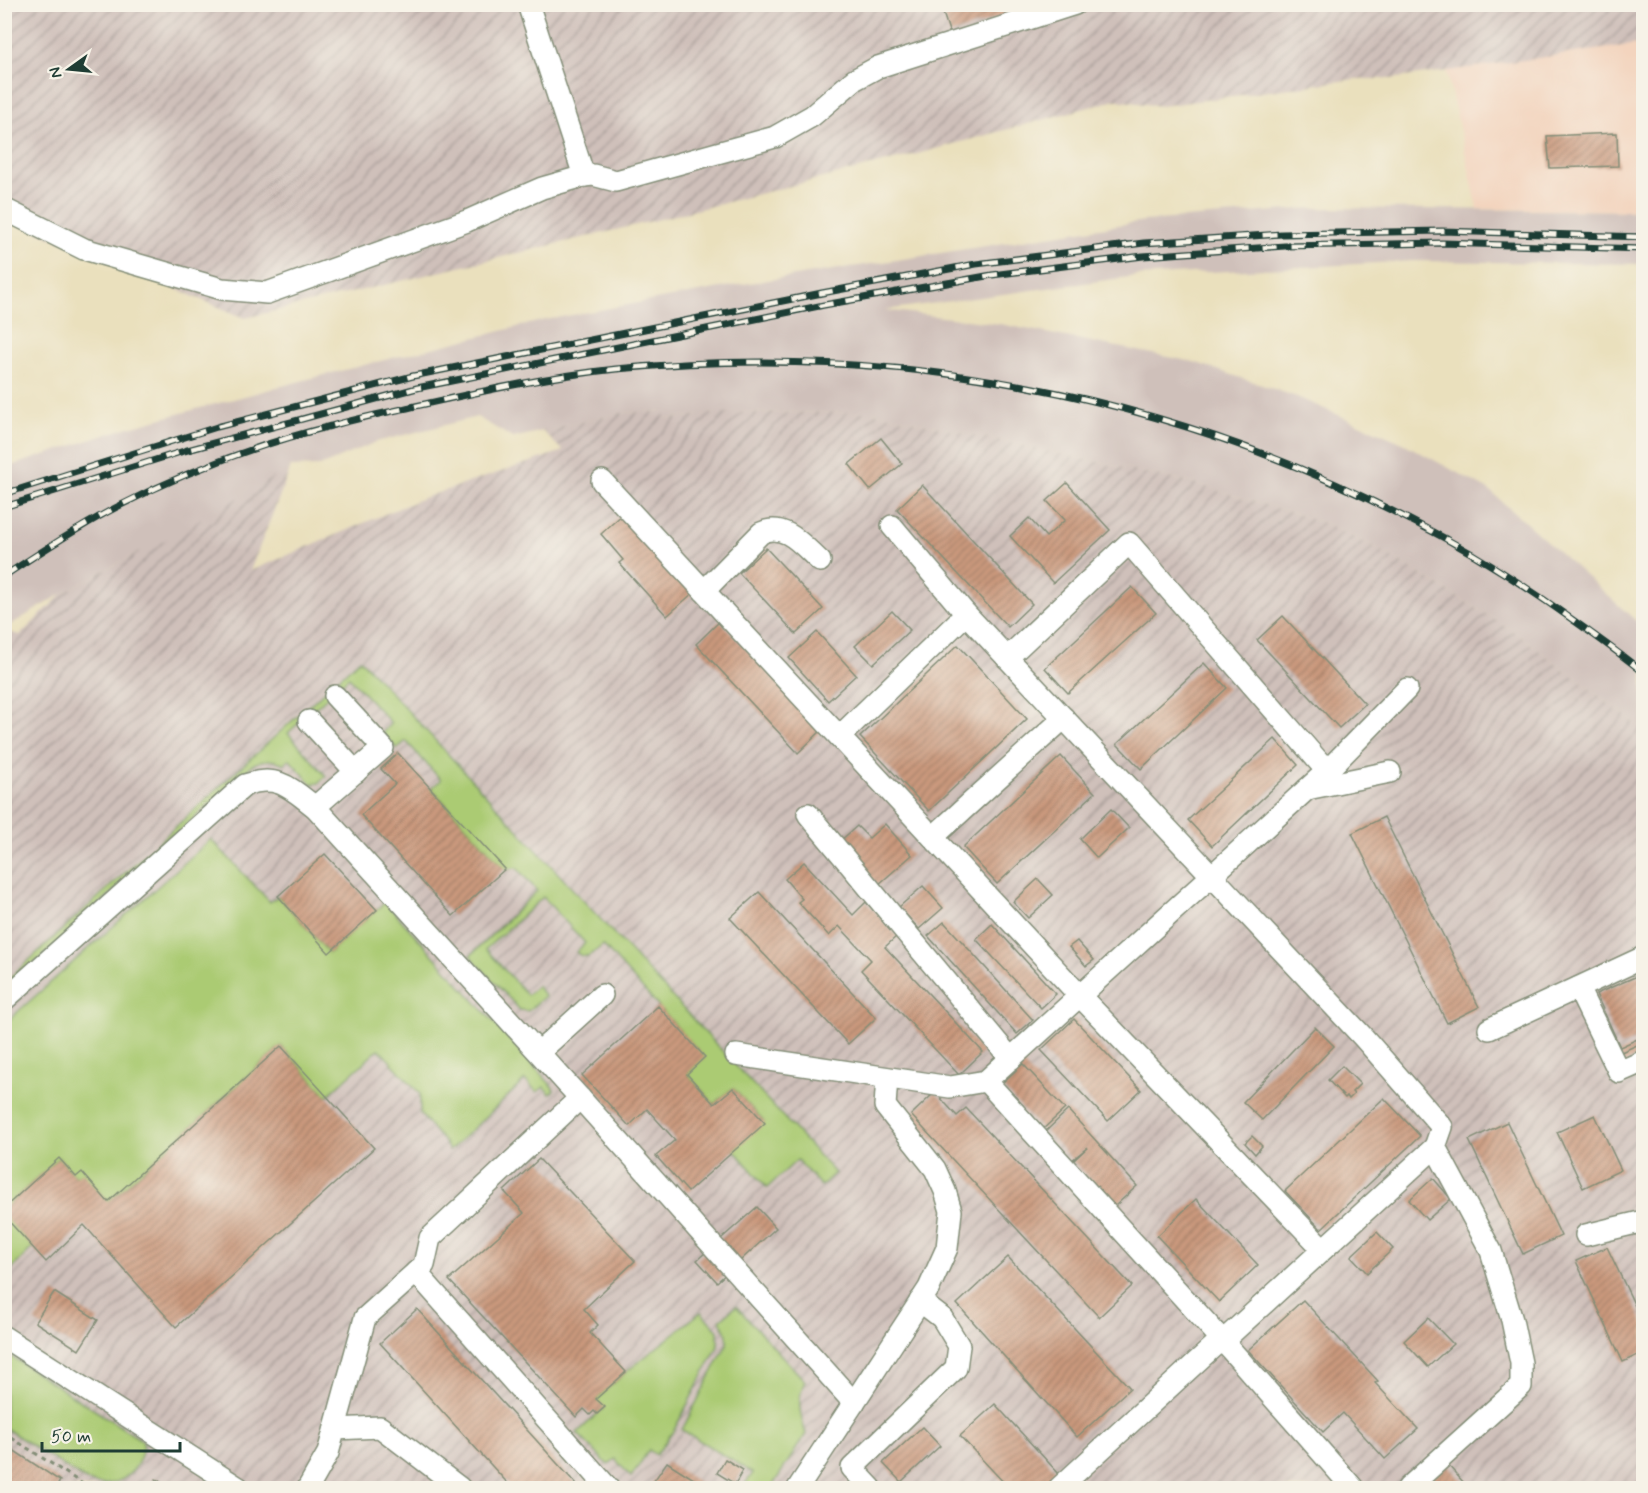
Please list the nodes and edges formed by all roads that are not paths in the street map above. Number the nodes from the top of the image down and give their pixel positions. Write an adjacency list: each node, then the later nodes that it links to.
1 (528, 4): 3 (lane)
2 (1075, 4): 3 (lane)
3 (585, 176): 4 (lane)
4 (4, 209)
5 (602, 481): 8 (lane)
6 (892, 526): 9 (lane)
7 (820, 561): 8 (lane)
8 (704, 591): 15 (lane)
9 (966, 614): 10 (lane); 15 (lane)
10 (1006, 658): 13 (lane); 16 (lane)
11 (1407, 690): 16 (lane)
12 (335, 696): 17 (lane)
13 (1064, 718): 22 (lane); 23 (lane)
14 (309, 721): 17 (lane)
15 (840, 736): 22 (lane)
16 (1327, 771): 19 (lane)
17 (356, 772): 20 (lane)
18 (1390, 772): 19 (lane)
19 (1306, 790): 23 (lane)
20 (315, 807): 28 (lane); 30 (lane)
21 (808, 814): 32 (lane)
22 (933, 837): 27 (lane)
23 (1213, 875): 27 (lane); 37 (lane)
24 (1644, 957): 25 (lane)
25 (1578, 988): 29 (lane); 33 (lane)
26 (602, 995): 30 (lane)
27 (1080, 996): 32 (lane); 40 (lane)
28 (4, 1000)
29 (1489, 1029)
30 (539, 1052): 36 (lane)
31 (736, 1055): 34 (lane)
32 (1011, 1059): 35 (lane)
33 (1644, 1061)
34 (887, 1078): 35 (lane); 42 (lane)
35 (986, 1081): 44 (lane)
36 (580, 1098): 41 (lane); 45 (lane)
37 (1435, 1147): 40 (lane); 55 (lane)
38 (1644, 1221): 39 (lane)
39 (1586, 1235)
40 (1323, 1249): 44 (lane)
41 (416, 1272): 46 (lane); 50 (lane)
42 (921, 1301): 45 (lane); 52 (lane)
43 (4, 1337): 47 (lane)
44 (1222, 1341): 53 (lane); 54 (lane)
45 (854, 1403): 51 (lane)
46 (335, 1429): 48 (lane); 49 (lane)
47 (239, 1488)
48 (308, 1488)
49 (460, 1488)
50 (608, 1488)
51 (798, 1488)
52 (871, 1488)
53 (1059, 1488)
54 (1353, 1488)
55 (1408, 1488)

